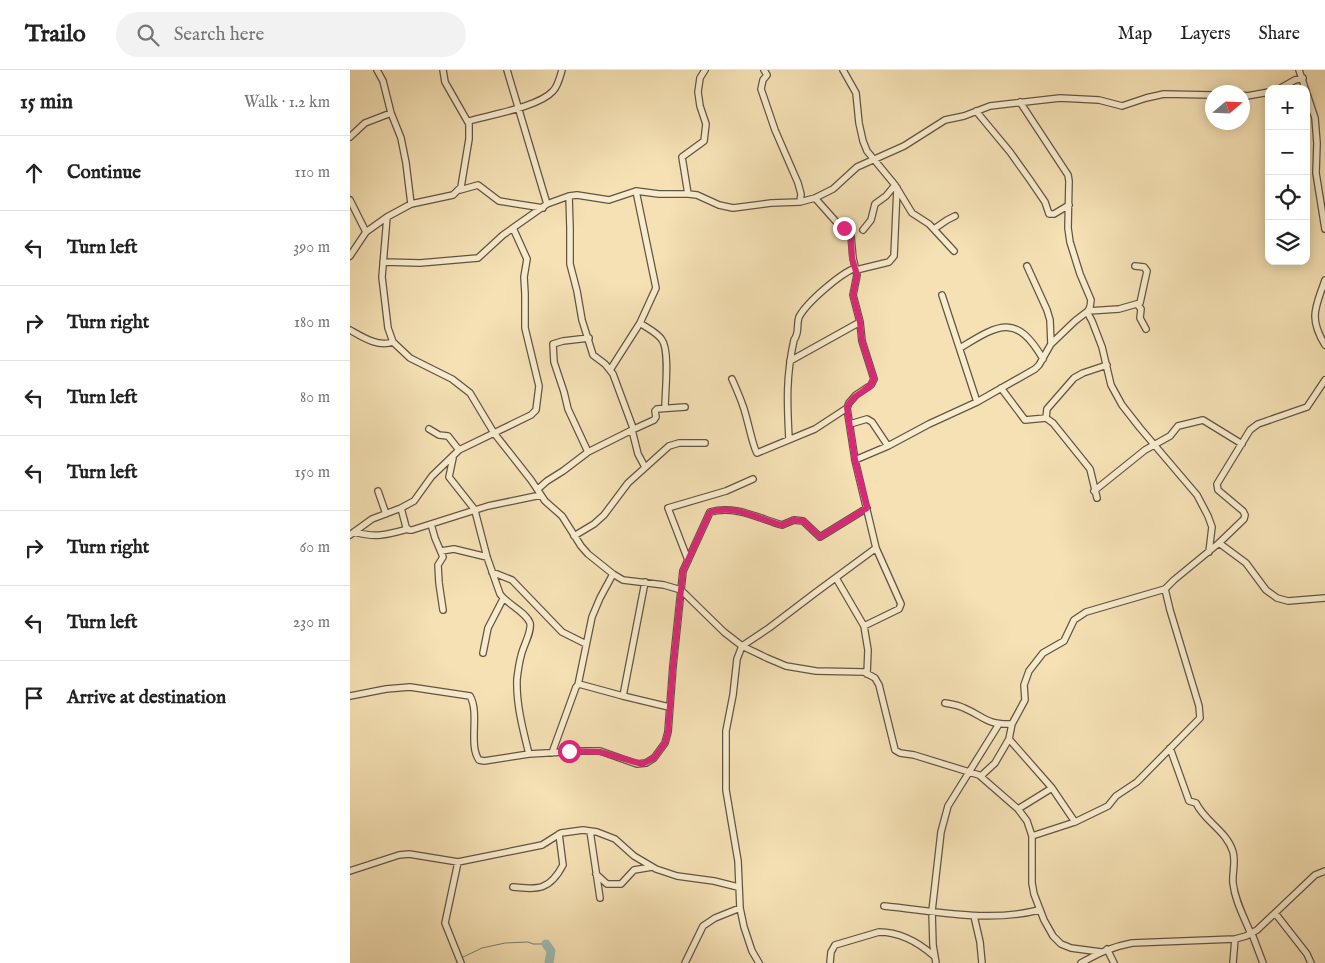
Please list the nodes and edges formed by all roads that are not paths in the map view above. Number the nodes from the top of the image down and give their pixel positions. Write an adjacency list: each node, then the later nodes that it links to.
1 (377, 70): 17 (street)
2 (443, 70): 18 (street)
3 (507, 70): 15 (street)
4 (562, 70): 15 (street)
5 (705, 70): 24 (street)
6 (764, 70): 28 (street)
7 (843, 70): 20 (street)
8 (1299, 70): 9 (street)
9 (1303, 78): 10 (street); 36 (street)
10 (1287, 85)
11 (1265, 93): 13 (street)
12 (1205, 95): 14 (street)
13 (1250, 96)
14 (1020, 102): 16 (street); 31 (street)
15 (519, 108): 18 (street); 30 (street)
16 (976, 111): 20 (street); 31 (street)
17 (391, 113): 19 (street); 29 (street)
18 (469, 121): 22 (street)
19 (350, 137)
20 (873, 160): 21 (street); 26 (street)
21 (896, 186): 35 (street); 37 (street); 44 (street)
22 (460, 190): 29 (street); 30 (street)
23 (636, 191): 24 (street); 25 (street); 50 (street)
24 (688, 194): 28 (street)
25 (569, 196): 30 (street); 53 (street)
26 (815, 198): 28 (street); 44 (street)
27 (350, 200): 38 (street)
28 (800, 202)
29 (411, 204): 33 (street)
30 (545, 206): 34 (street)
31 (1069, 206): 48 (street)
32 (955, 216): 35 (street)
33 (387, 217): 38 (street); 41 (street)
34 (513, 228): 41 (street); 73 (street)
35 (934, 229): 39 (street)
36 (1325, 229)
37 (863, 230)
38 (366, 232): 40 (street)
39 (954, 251)
40 (350, 256)
41 (383, 262): 54 (street)
42 (1027, 266): 55 (street)
43 (1135, 266): 47 (street)
44 (856, 269): 49 (street); 59 (street)
45 (1325, 280): 56 (street)
46 (942, 295): 57 (street)
47 (1138, 305): 48 (street); 51 (street)
48 (1087, 312): 55 (street); 60 (street)
49 (860, 322): 59 (street); 68 (street)
50 (640, 323): 61 (street); 67 (street)
51 (1146, 329)
52 (350, 330): 54 (street)
53 (589, 338): 61 (street); 80 (street)
54 (394, 342): 73 (street)
55 (1051, 344): 58 (street)
56 (1325, 345)
57 (960, 348): 58 (street); 65 (street)
58 (1043, 359): 64 (street)
59 (790, 361): 74 (street)
60 (1107, 365): 69 (street); 76 (street)
61 (610, 370): 72 (street)
62 (732, 380): 74 (street)
63 (1325, 380): 77 (street)
64 (1001, 388): 65 (street); 69 (street)
65 (977, 402): 78 (street)
66 (685, 407): 67 (street)
67 (665, 408): 72 (street)
68 (847, 408): 70 (street); 74 (street)
69 (1046, 418): 86 (street)
70 (850, 424): 78 (street); 82 (street)
71 (430, 429): 79 (street)
72 (632, 430): 80 (street); 83 (street)
73 (494, 433): 79 (street); 87 (street)
74 (790, 439)
75 (705, 443): 83 (street)
76 (1154, 444): 77 (street); 86 (street); 100 (street)
77 (1242, 444): 97 (street)
78 (888, 446): 82 (street)
79 (459, 450): 81 (street)
80 (588, 452): 87 (street)
81 (453, 456): 89 (street); 91 (street)
82 (855, 460): 90 (street)
83 (645, 467): 96 (street)
84 (753, 479): 102 (street)
85 (378, 490): 92 (street)
86 (1094, 491): 88 (street)
87 (540, 492): 91 (street); 96 (street)
88 (1097, 498)
89 (402, 508): 92 (street); 94 (street)
90 (867, 508): 98 (street); 102 (street)
91 (475, 510): 93 (street); 101 (street)
92 (386, 514): 95 (street)
93 (431, 524): 94 (street); 99 (street)
94 (408, 529): 95 (street)
95 (352, 533)
96 (574, 536): 104 (street)
97 (1220, 543): 100 (street); 109 (street)
98 (876, 548): 105 (street); 112 (street)
99 (441, 551): 101 (street); 111 (street)
100 (1209, 552): 107 (street)
101 (487, 557): 103 (street)
102 (688, 560): 108 (street)
103 (492, 572): 110 (street); 113 (street)
104 (613, 574): 106 (street); 113 (street)
105 (836, 578): 112 (street); 114 (street)
106 (645, 582): 108 (street); 119 (street)
107 (1166, 589): 123 (street); 125 (street)
108 (681, 590): 114 (street); 121 (street)
109 (1325, 598)
110 (503, 599): 115 (street); 127 (street)
111 (443, 610)
112 (864, 626): 116 (street)
113 (586, 644): 117 (street)
114 (742, 646): 116 (street); 142 (street)
115 (483, 653)
116 (867, 674): 128 (street)
117 (578, 685): 119 (street); 126 (street)
118 (350, 696): 127 (street)
119 (623, 696): 121 (street)
120 (945, 703): 122 (street)
121 (669, 707): 126 (street)
122 (999, 724): 123 (street); 128 (street)
123 (1012, 724): 124 (street)
124 (1009, 739): 129 (street); 130 (street)
125 (1170, 748): 132 (street); 150 (street)
126 (552, 752): 127 (street)
127 (529, 754)
128 (969, 772): 129 (street); 147 (street)
129 (981, 776): 131 (street)
130 (1052, 788): 131 (street); 132 (street)
131 (1018, 809): 135 (street)
132 (1075, 822): 135 (street)
133 (590, 831): 134 (street); 137 (street); 140 (street)
134 (558, 834): 136 (street); 141 (street)
135 (1032, 836): 146 (street)
136 (458, 862): 138 (street); 154 (street)
137 (652, 867): 140 (street); 142 (street)
138 (350, 871)
139 (1325, 871): 148 (street)
140 (596, 874): 143 (street)
141 (513, 887)
142 (738, 887): 145 (street)
143 (600, 898)
144 (884, 906): 147 (street)
145 (740, 908): 155 (street); 156 (street)
146 (1039, 910): 149 (street); 152 (street)
147 (932, 911): 149 (street); 153 (street)
148 (1275, 913): 150 (street); 164 (street)
149 (974, 916): 159 (street)
150 (1251, 934): 151 (street); 163 (street)
151 (1235, 939): 152 (street); 162 (street)
152 (1104, 950): 160 (street); 161 (street)
153 (934, 956): 157 (street); 158 (street)
154 (461, 963)
155 (685, 963)
156 (759, 963)
157 (830, 963)
158 (936, 963)
159 (982, 963)
160 (1081, 963)
161 (1114, 963)
162 (1233, 963)
163 (1263, 963)
164 (1312, 963)

